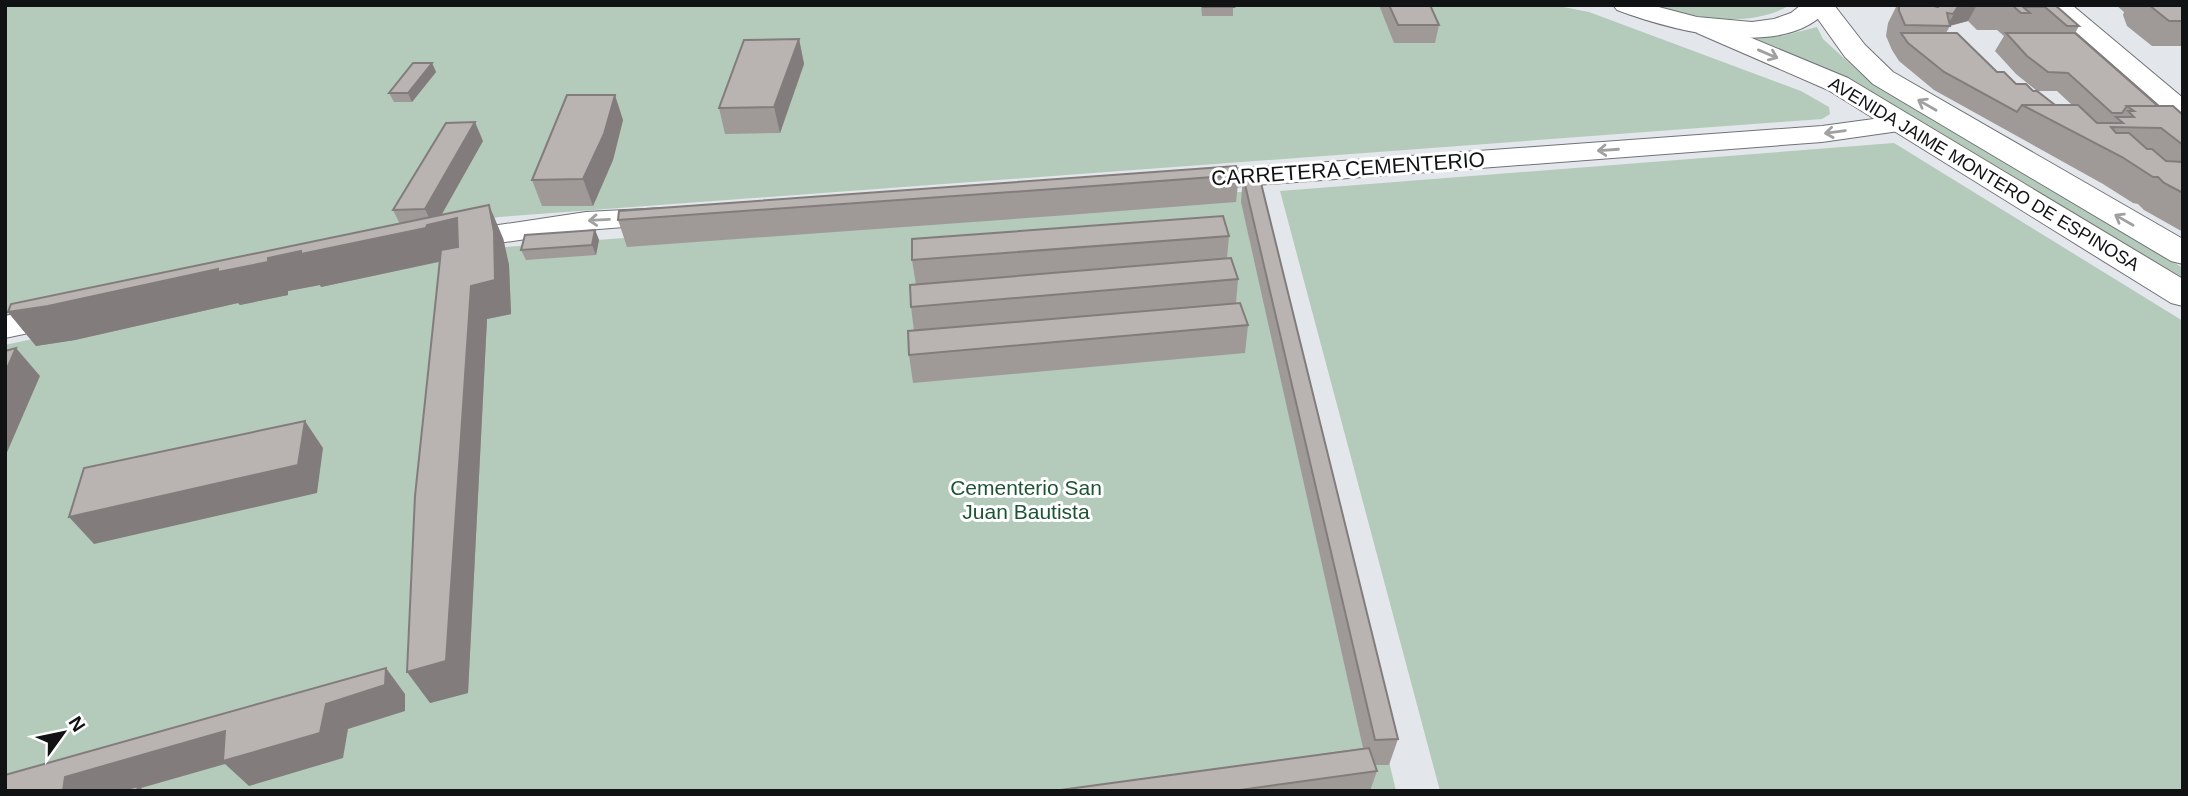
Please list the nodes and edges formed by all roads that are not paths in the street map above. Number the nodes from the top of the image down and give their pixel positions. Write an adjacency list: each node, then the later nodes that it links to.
1 (1626, 5): 4 (main road)
2 (1820, 5): 4 (main road); 10 (main road, AVENIDA JAIME MONTERO DE ESPINOSA, one-way to 2)
3 (2057, 5): 5 (street)
4 (1706, 27): 6 (main road, AVENIDA JAIME MONTERO DE ESPINOSA, one-way to 6)
5 (2183, 112)
6 (1903, 122): 7 (street, CARRETERA CEMENTERIO, one-way to 7); 11 (main road, AVENIDA JAIME MONTERO DE ESPINOSA)
7 (1170, 183)
8 (691, 216): 9 (street, one-way to 9)
9 (422, 246)
10 (2183, 254)
11 (2183, 295)
12 (86, 311): 13 (street)
13 (5, 327)

